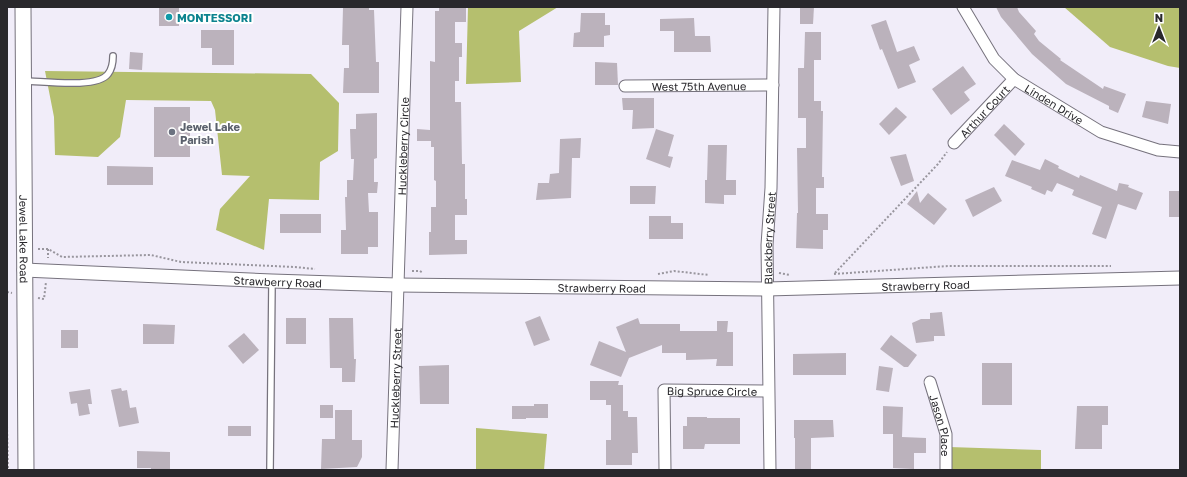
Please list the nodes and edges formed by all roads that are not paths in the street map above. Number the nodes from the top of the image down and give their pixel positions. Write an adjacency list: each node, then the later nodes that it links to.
1 (23, 7): 7 (main road, Jewel Lake Road)
2 (407, 7): 15 (street, Huckleberry Circle)
3 (774, 7): 8 (street, Blackberry Street)
4 (963, 7): 6 (street, Linden Drive)
5 (113, 56): 7 (lane)
6 (1014, 79): 10 (street, Arthur Court); 11 (street, Linden Drive)
7 (24, 81): 12 (main road, Jewel Lake Road)
8 (773, 85): 9 (street, West 75th Avenue); 16 (street, Blackberry Street)
9 (625, 86)
10 (954, 143)
11 (1180, 152)
12 (24, 270): 14 (street, Strawberry Road); 19 (main road, Jewel Lake Road)
13 (1180, 278): 16 (street, Strawberry Road)
14 (272, 281): 15 (street, Strawberry Road); 20 (lane)
15 (397, 286): 16 (street, Strawberry Road); 21 (street, Huckleberry Street)
16 (767, 289): 18 (street, Blackberry Street)
17 (930, 382): 24 (street, Jason Place)
18 (768, 391): 22 (street, Big Spruce Circle); 23 (street, Blackberry Street)
19 (26, 470)
20 (270, 470)
21 (392, 470)
22 (664, 470)
23 (770, 470)
24 (946, 470)

